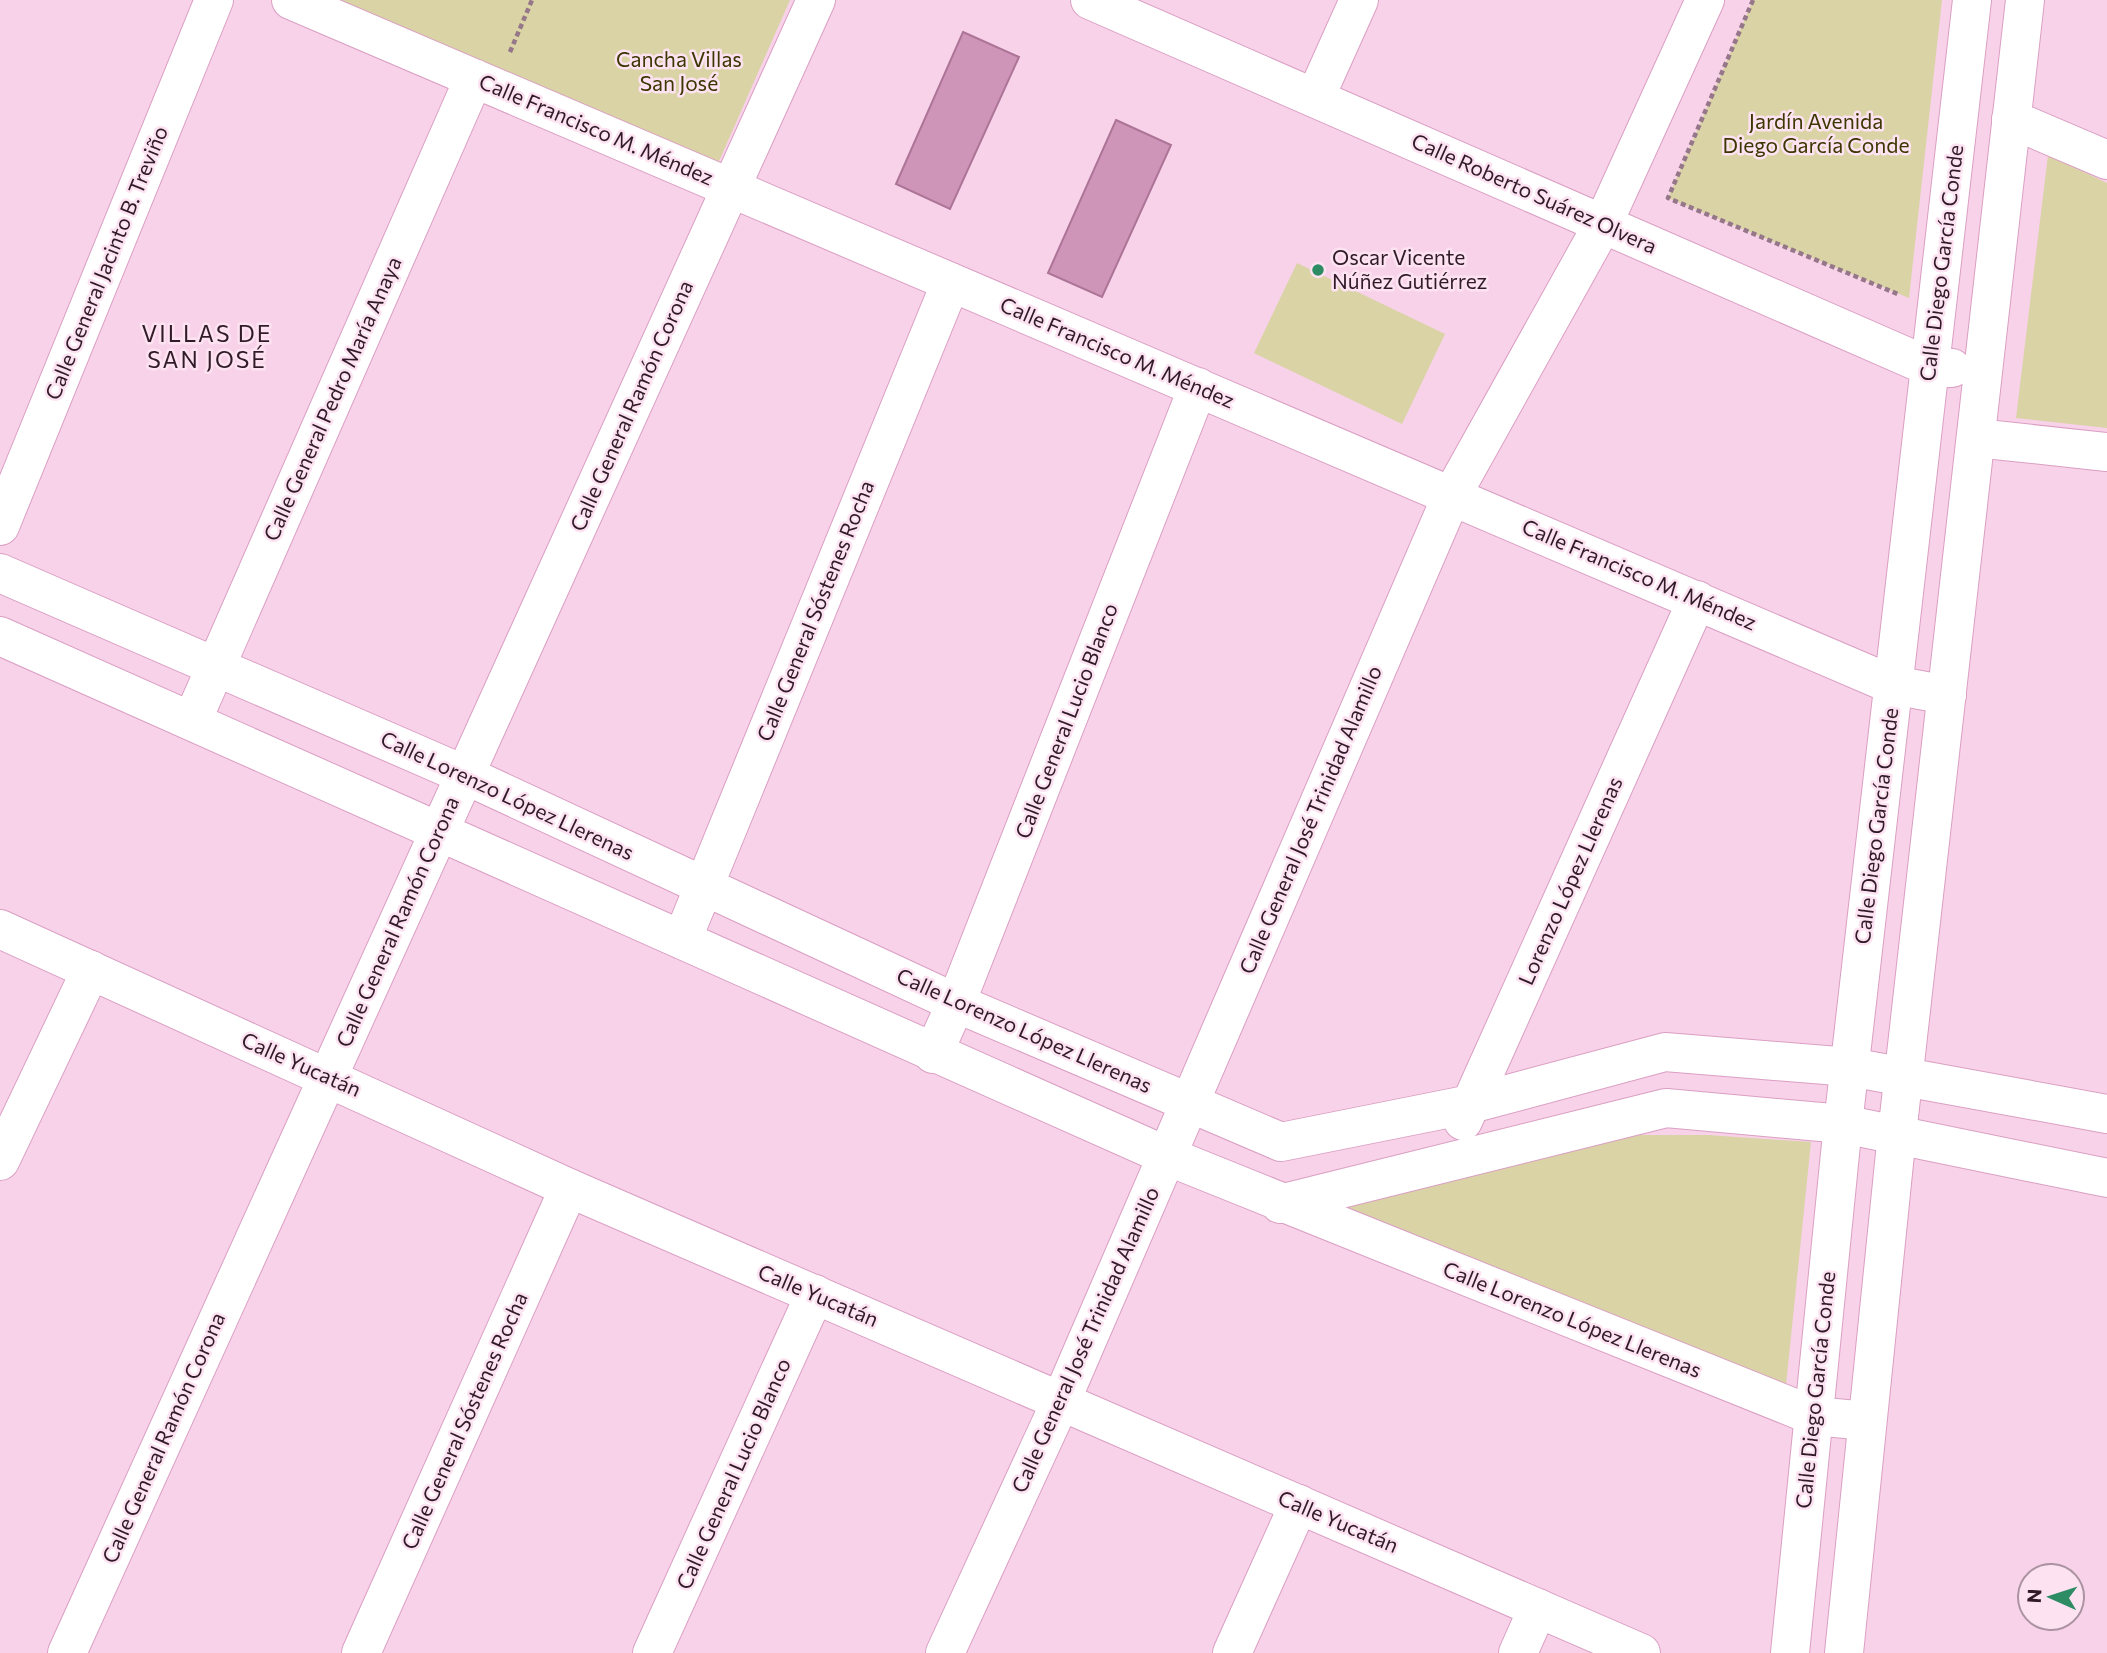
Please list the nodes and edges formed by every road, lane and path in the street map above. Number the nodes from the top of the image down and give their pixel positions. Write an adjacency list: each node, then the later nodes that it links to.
1 (214, 0): 26 (street, Calle General Jacinto B. Treviño)
2 (291, 0): 12 (street, Calle Francisco M. Méndez)
3 (532, 0): 11 (path)
4 (816, 0): 16 (street, Calle General Ramón Corona)
5 (1359, 0): 13 (street)
6 (1705, 0): 17 (street, Calle General José Trinidad Alamillo)
7 (1753, 0): 19 (path)
8 (1972, 0): 20 (street, Calle Diego García Conde)
9 (2025, 0): 14 (street)
10 (1092, 1): 13 (street, Calle Roberto Suárez Olvera)
11 (506, 60)
12 (474, 78): 16 (street, Calle Francisco M. Méndez); 30 (street, Calle General Pedro María Anaya)
13 (1315, 98): 17 (street, Calle Roberto Suárez Olvera)
14 (2011, 119): 15 (street); 21 (street)
15 (2107, 160)
16 (731, 188): 18 (street, Calle Francisco M. Méndez); 34 (street, Calle General Ramón Corona)
17 (1604, 224): 20 (street, Calle Roberto Suárez Olvera); 25 (street, Calle General José Trinidad Alamillo)
18 (951, 282): 22 (street, Calle Francisco M. Méndez); 36 (street, Calle General Sóstenes Rocha)
19 (1909, 298)
20 (1930, 367): 21 (street, Calle Roberto Suárez Olvera); 31 (street, Calle Diego García Conde)
21 (1983, 371): 23 (street)
22 (1198, 387): 25 (street, Calle Francisco M. Méndez); 40 (street, Calle General Lucio Blanco)
23 (1976, 438): 24 (street); 32 (street)
24 (2107, 452)
25 (1452, 495): 28 (street, Calle Francisco M. Méndez); 45 (street, Calle General José Trinidad Alamillo)
26 (0, 526)
27 (0, 573): 30 (street, Calle Lorenzo López Llerenas)
28 (1697, 600): 31 (street, Calle Francisco M. Méndez); 46 (street, Lorenzo López Llerenas)
29 (0, 636): 33 (street, Calle Lorenzo López Llerenas)
30 (216, 666): 33 (street, Calle General Pedro María Anaya); 34 (street, Calle Lorenzo López Llerenas)
31 (1893, 685): 32 (street, Calle Francisco M. Méndez); 42 (street, Calle Diego García Conde)
32 (1947, 695): 44 (street)
33 (192, 721): 35 (street, Calle Lorenzo López Llerenas)
34 (465, 775): 35 (street, Calle General Ramón Corona); 36 (street, Calle Lorenzo López Llerenas)
35 (440, 830): 38 (street, Calle Lorenzo López Llerenas); 43 (street, Calle General Ramón Corona)
36 (704, 887): 38 (street, Calle General Sóstenes Rocha); 40 (street, Calle Lorenzo López Llerenas)
37 (0, 929): 39 (street, Calle Yucatán)
38 (682, 940): 41 (street, Calle Lorenzo López Llerenas)
39 (91, 970): 43 (street, Calle Yucatán); 51 (street)
40 (956, 1003): 41 (street, Calle General Lucio Blanco); 45 (street, Calle Lorenzo López Llerenas)
41 (933, 1054): 50 (street, Calle Lorenzo López Llerenas)
42 (1850, 1067): 44 (street, Calle Lorenzo López Llerenas); 46 (street, Calle Lorenzo López Llerenas); 48 (street, Calle Diego García Conde)
43 (328, 1077): 54 (street, Calle Yucatán); 62 (street, Calle General Ramón Corona)
44 (1903, 1077): 47 (street, Calle Lorenzo López Llerenas); 49 (street)
45 (1188, 1104): 46 (street, Calle Lorenzo López Llerenas); 50 (street, Calle General José Trinidad Alamillo)
46 (1471, 1104): 52 (street, Lorenzo López Llerenas)
47 (2107, 1114)
48 (1843, 1124): 49 (street); 52 (street); 58 (street, Calle Diego García Conde)
49 (1897, 1134): 53 (street); 59 (street)
50 (1167, 1156): 55 (street, Calle Lorenzo López Llerenas); 57 (street, Calle General José Trinidad Alamillo)
51 (0, 1161)
52 (1445, 1162): 55 (street)
53 (2107, 1178)
54 (569, 1188): 56 (street, Calle Yucatán); 63 (street, Calle General Sóstenes Rocha)
55 (1280, 1204): 58 (street, Calle Lorenzo López Llerenas)
56 (815, 1294): 57 (street, Calle Yucatán); 64 (street, Calle General Lucio Blanco)
57 (1061, 1401): 60 (street, Calle Yucatán); 65 (street, Calle General José Trinidad Alamillo)
58 (1814, 1416): 59 (street, Calle Lorenzo López Llerenas); 69 (street, Calle Diego García Conde)
59 (1867, 1422): 70 (street)
60 (1299, 1504): 61 (street, Calle Yucatán); 66 (street)
61 (1538, 1608): 67 (street); 68 (street, Calle Yucatán)
62 (67, 1653)
63 (361, 1653)
64 (652, 1653)
65 (945, 1653)
66 (1232, 1653)
67 (1518, 1653)
68 (1641, 1653)
69 (1790, 1653)
70 (1844, 1653)

